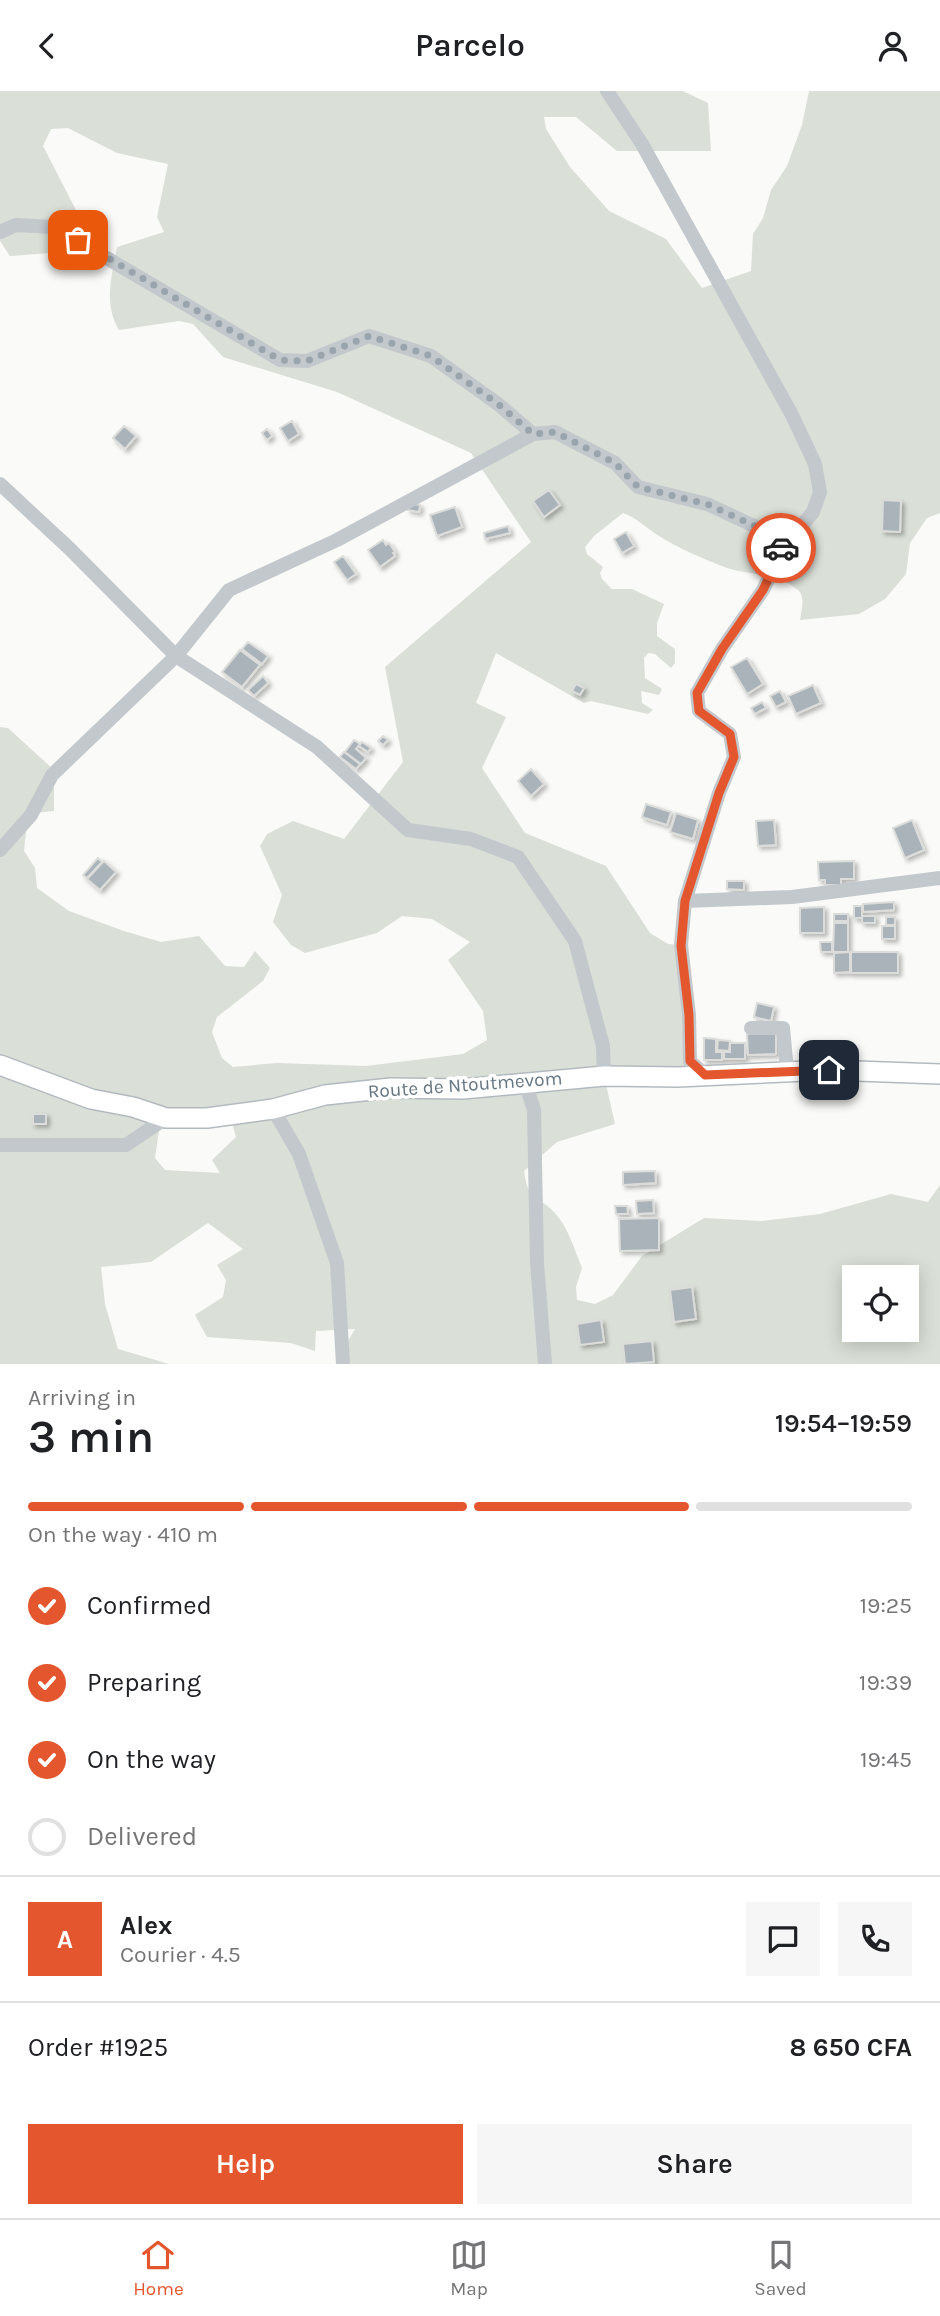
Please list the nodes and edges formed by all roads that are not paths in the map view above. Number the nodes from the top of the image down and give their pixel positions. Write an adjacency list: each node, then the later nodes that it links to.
1 (607, 91): 5 (street)
2 (0, 232): 3 (street)
3 (533, 434): 5 (street); 6 (street)
4 (0, 484): 6 (street)
5 (782, 550): 9 (street)
6 (176, 656): 7 (street); 15 (street)
7 (0, 850)
8 (940, 878): 9 (street)
9 (685, 901): 14 (street)
10 (751, 1028): 12 (street)
11 (0, 1065): 18 (street, Route de Ntoutmevom)
12 (787, 1071): 13 (street, Route de Ntoutmevom); 14 (street, Route de Ntoutmevom)
13 (940, 1074)
14 (705, 1075): 15 (street, Route de Ntoutmevom)
15 (604, 1076): 16 (street, Route de Ntoutmevom)
16 (525, 1082): 17 (street, Route de Ntoutmevom); 21 (street)
17 (273, 1109): 18 (street, Route de Ntoutmevom); 20 (street)
18 (166, 1118): 19 (street)
19 (0, 1145)
20 (343, 1364)
21 (545, 1364)

